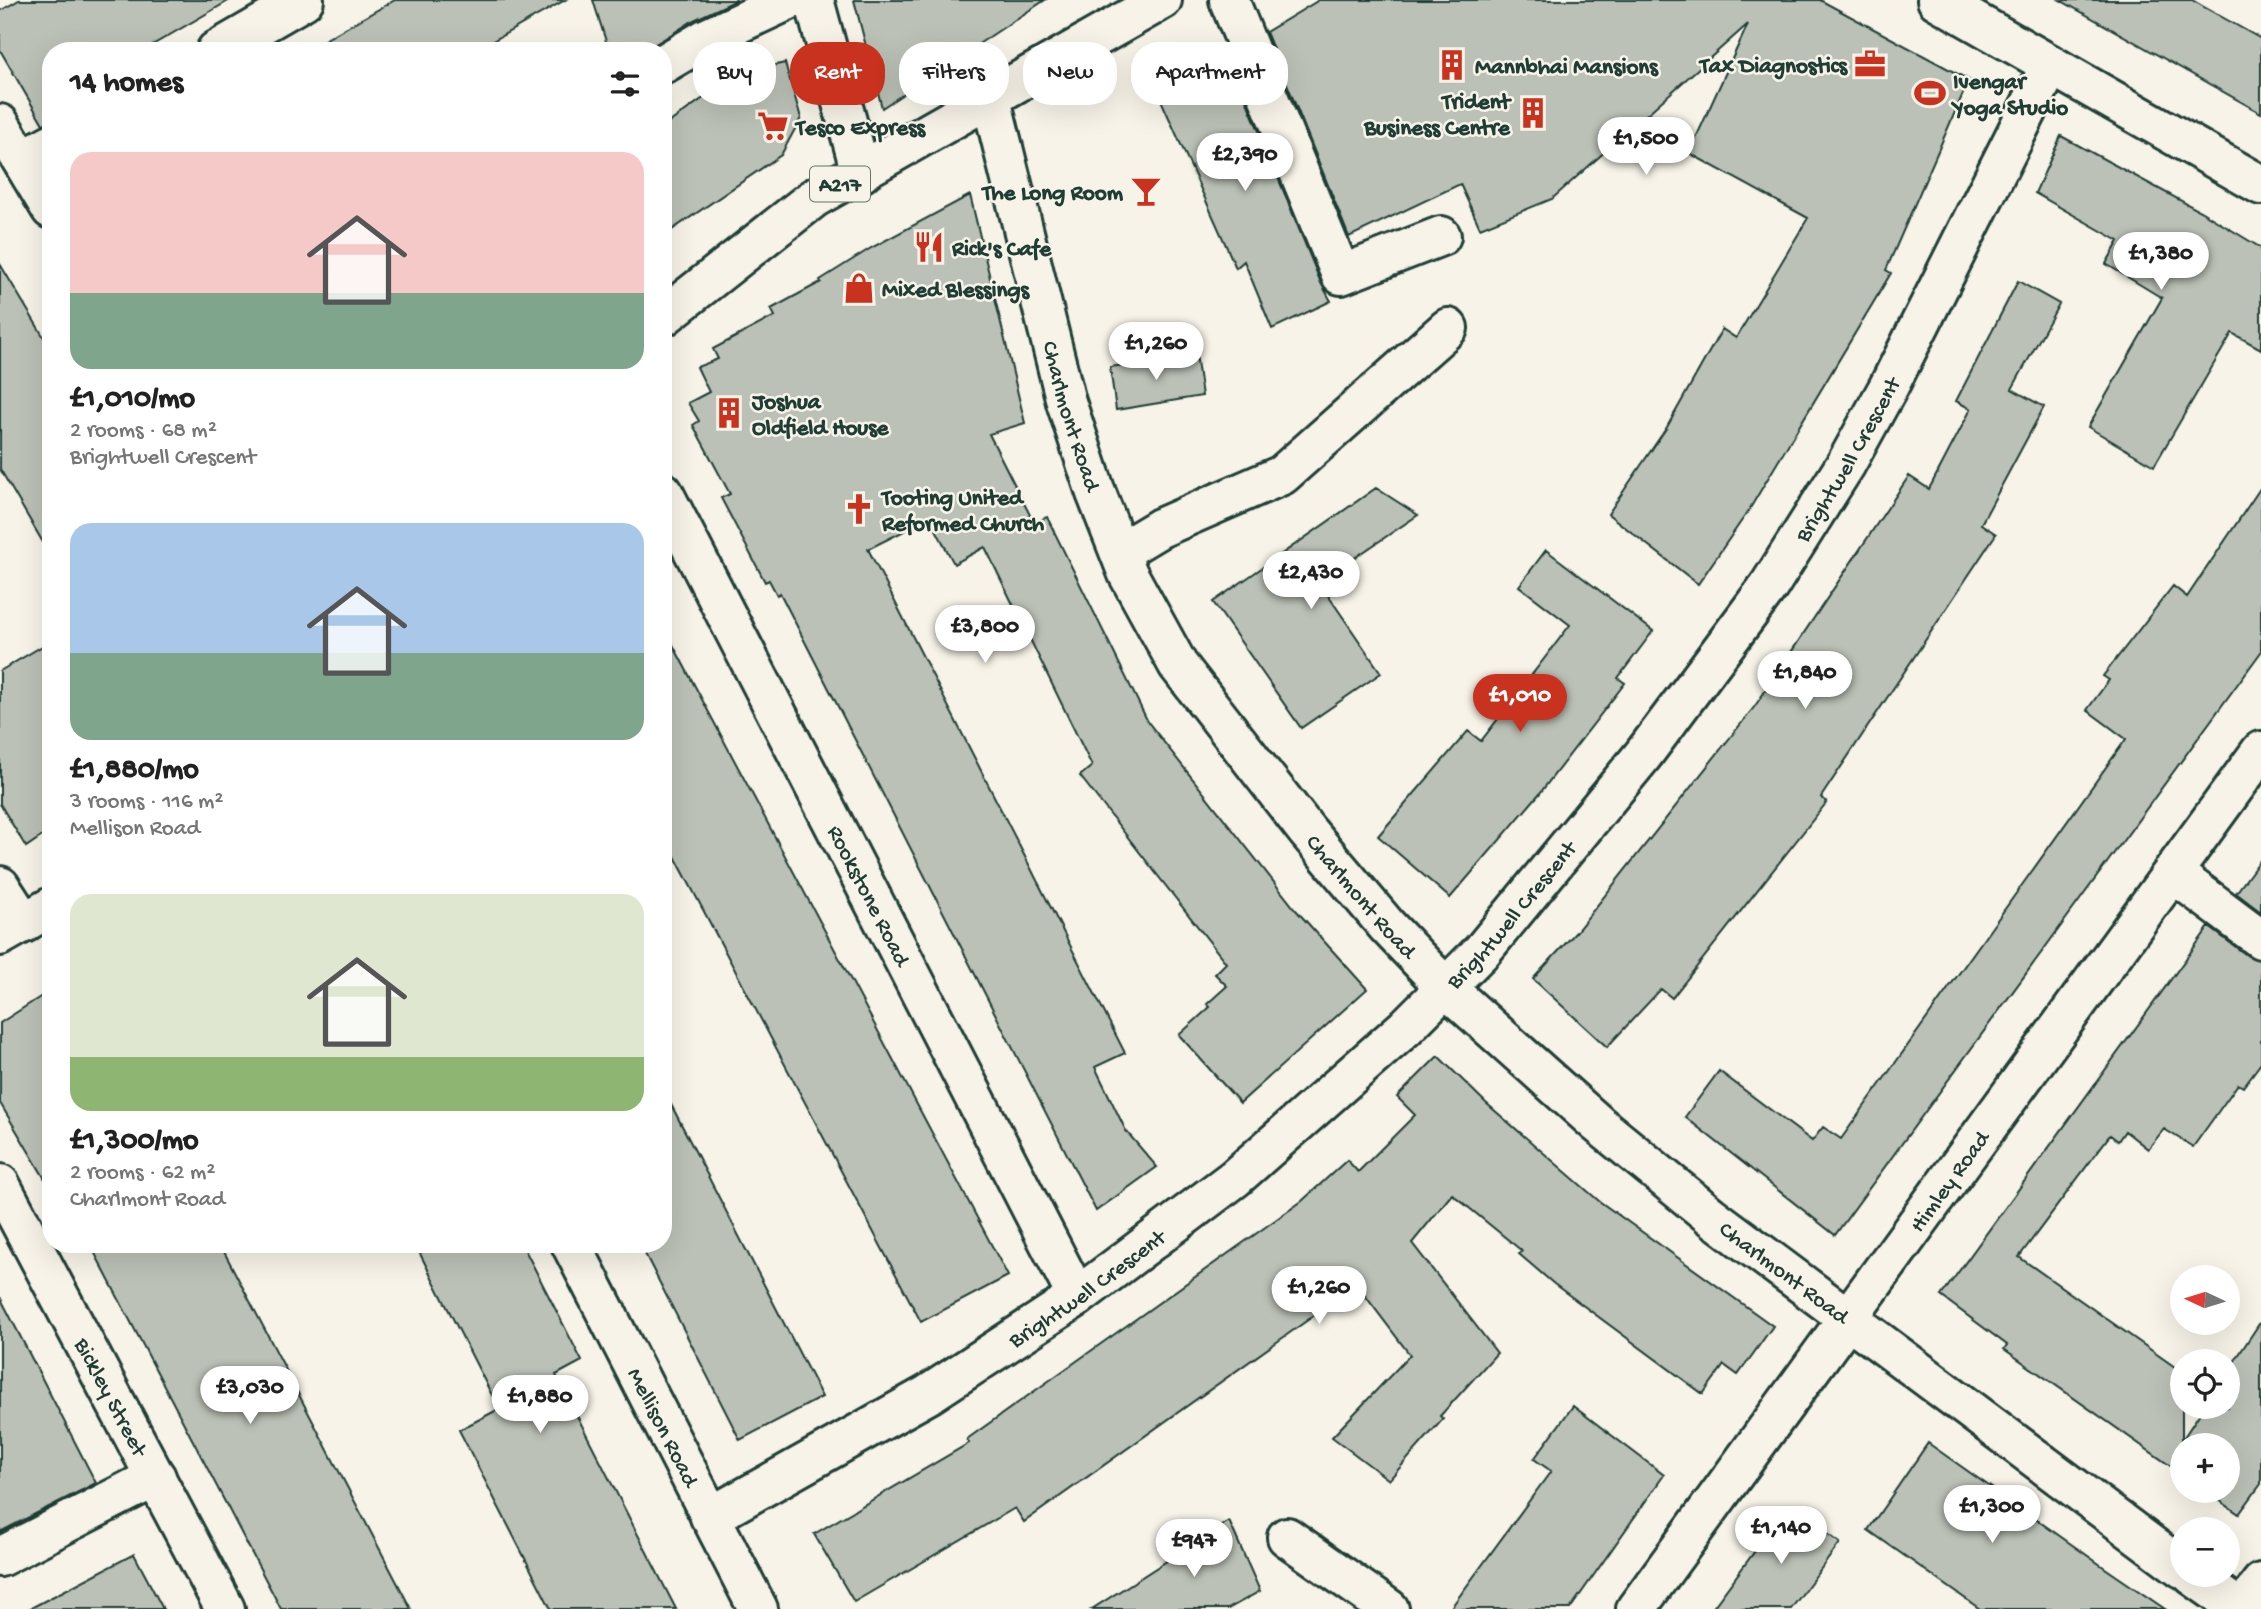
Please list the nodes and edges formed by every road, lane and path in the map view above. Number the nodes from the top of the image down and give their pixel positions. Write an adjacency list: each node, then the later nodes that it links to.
1 (304, 0): 7 (street)
2 (789, 0): 8 (street)
3 (814, 0): 15 (street)
4 (1229, 0): 18 (street)
5 (1937, 0): 9 (street)
6 (1138, 6): 10 (street, A217)
7 (232, 42)
8 (672, 59)
9 (2050, 66): 17 (street); 28 (street, Brightwell Crescent)
10 (1009, 88)
11 (980, 105): 15 (street, A217)
12 (992, 105): 22 (street, Charlmont Road)
13 (0, 124): 14 (street)
14 (36, 152): 16 (street)
15 (861, 173): 19 (street, A217)
16 (42, 175)
17 (2261, 185)
18 (1441, 236)
19 (672, 310)
20 (1448, 328): 22 (street)
21 (672, 510): 31 (street, Rookstone Road)
22 (1120, 552): 28 (street, Charlmont Road)
23 (2261, 751): 24 (street, Himley Road)
24 (2173, 873): 27 (street); 32 (street, Himley Road)
25 (0, 886): 26 (street)
26 (25, 922)
27 (2261, 939)
28 (1446, 988): 31 (street, Brightwell Crescent); 32 (street, Charlmont Road)
29 (2, 1191): 33 (street, Bickley Street)
30 (576, 1253): 34 (street, Mellison Road)
31 (1077, 1297): 34 (street, Brightwell Crescent)
32 (1850, 1318): 37 (street, Charlmont Road); 43 (street, Himley Road)
33 (156, 1477): 36 (street); 40 (street, Bickley Street)
34 (710, 1517): 41 (street, Mellison Road)
35 (1287, 1536): 42 (street)
36 (0, 1557)
37 (2170, 1559)
38 (2261, 1583): 44 (street)
39 (2209, 1587): 44 (street)
40 (225, 1609)
41 (758, 1609)
42 (1389, 1609)
43 (1636, 1609)
44 (2241, 1609)

